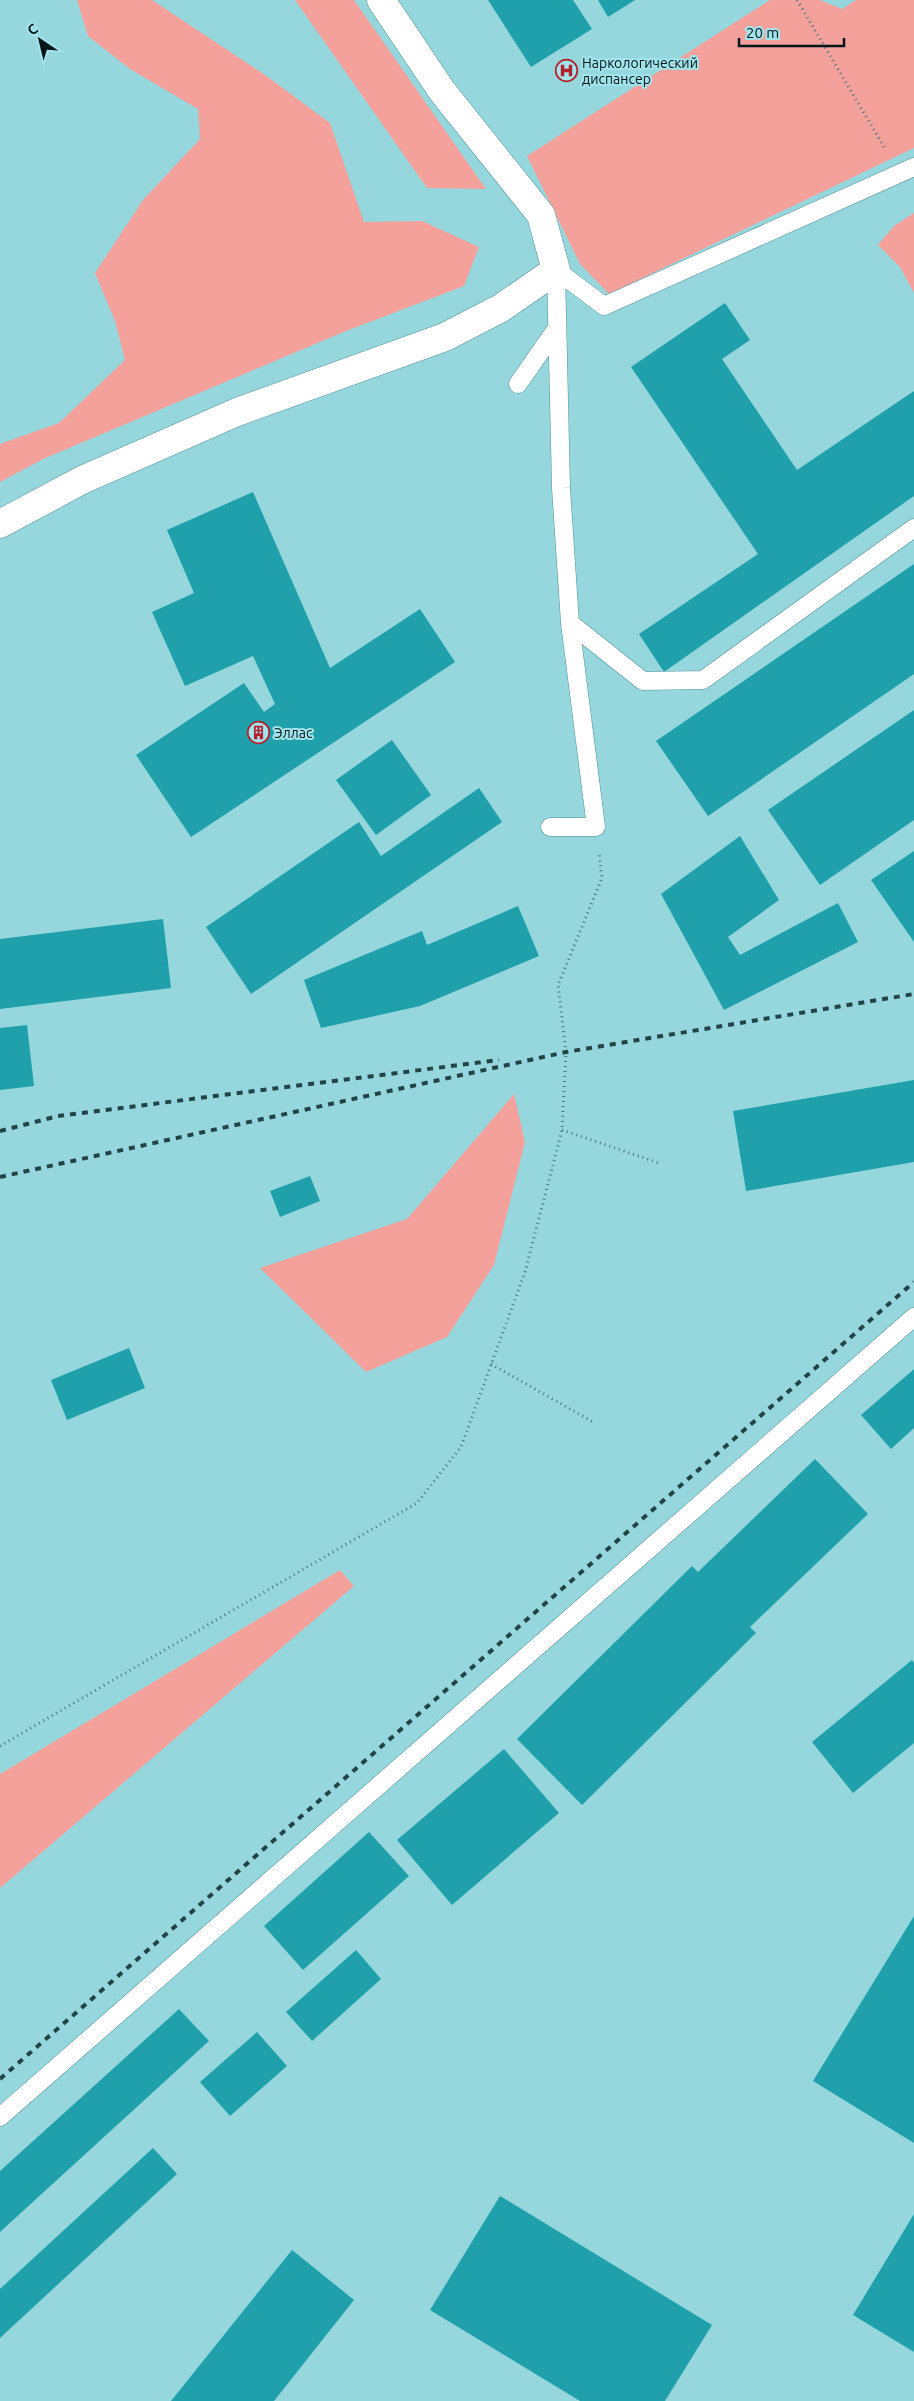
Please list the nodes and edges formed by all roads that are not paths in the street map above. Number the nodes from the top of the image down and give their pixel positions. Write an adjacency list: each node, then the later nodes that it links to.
1 (382, 0): 3 (street)
2 (907, 170): 3 (lane)
3 (556, 270): 4 (lane); 6 (street)
4 (557, 328): 5 (lane); 8 (lane)
5 (518, 384)
6 (0, 524)
7 (914, 528): 8 (lane)
8 (570, 622): 9 (lane)
9 (550, 827)
10 (914, 1318): 11 (lane)
11 (0, 2117)

